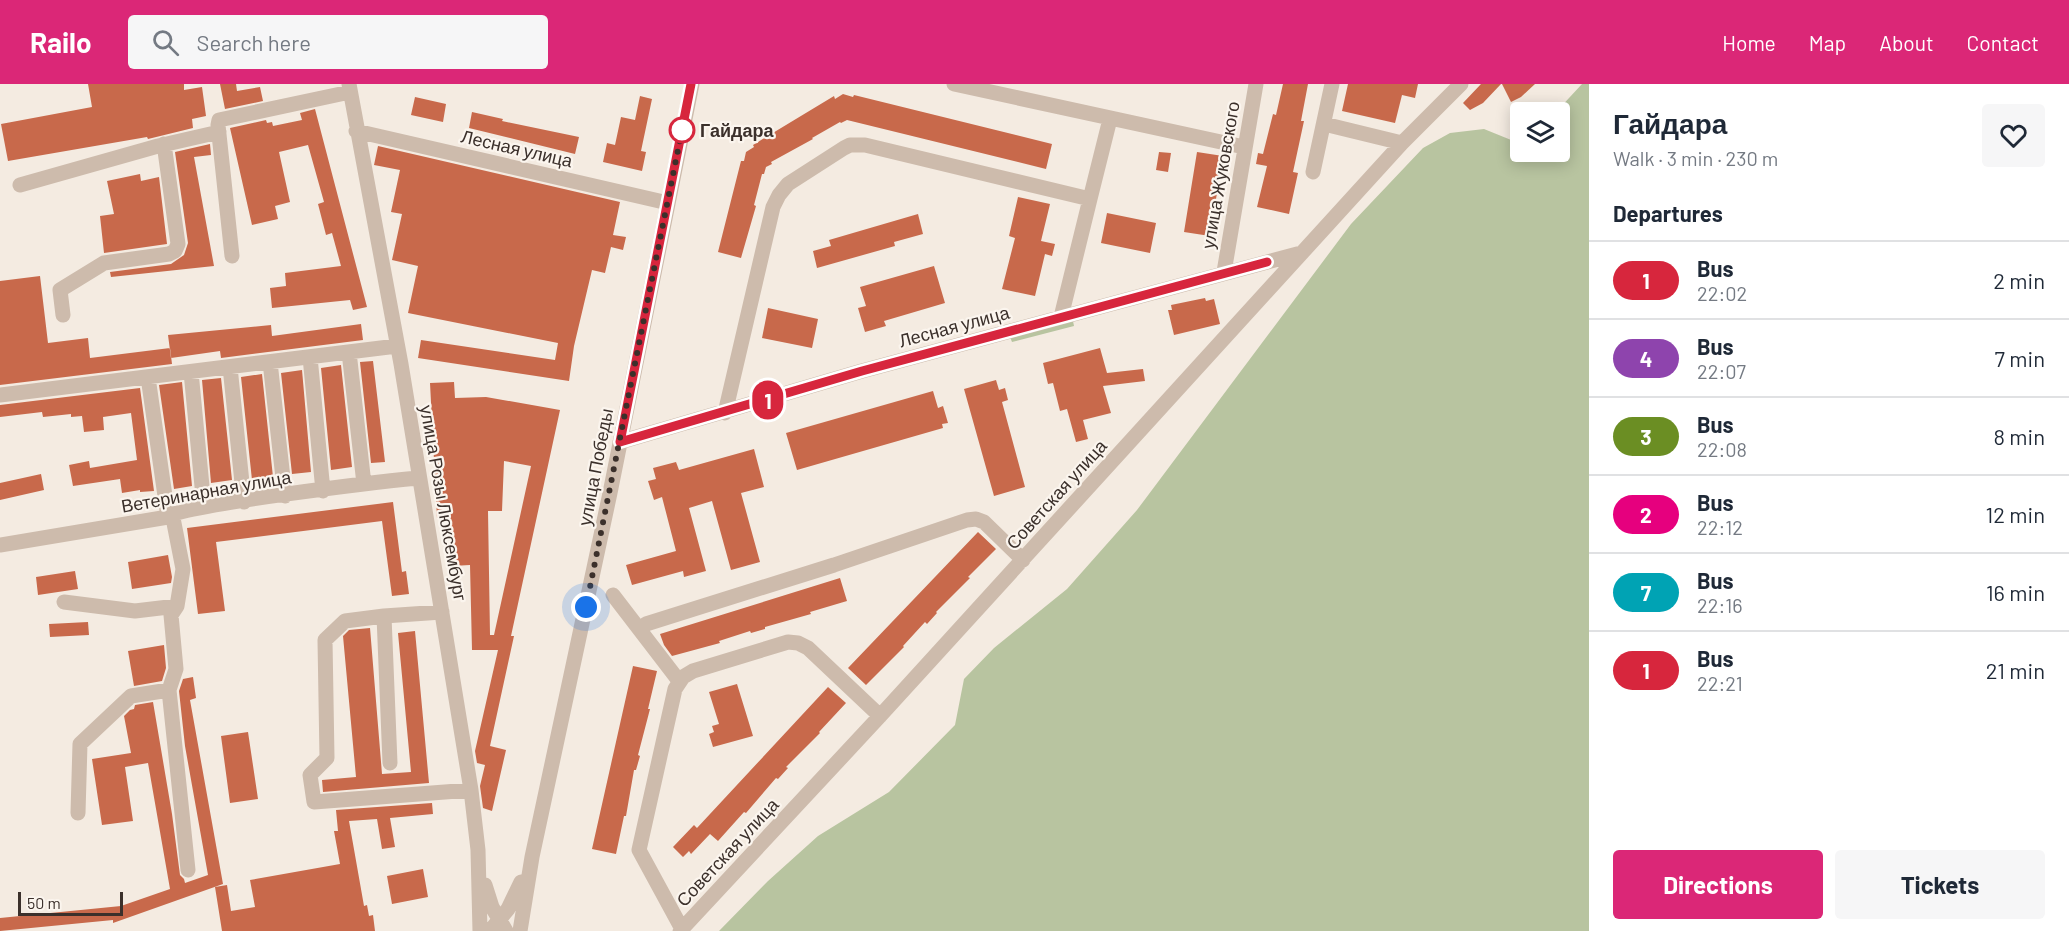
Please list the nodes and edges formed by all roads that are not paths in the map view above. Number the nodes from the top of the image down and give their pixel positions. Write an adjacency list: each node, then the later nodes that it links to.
1 (692, 84): 17 (street, улица Победы)
2 (954, 84): 7 (street)
3 (1256, 84): 13 (street, улица Жуковского)
4 (1332, 84): 8 (street)
5 (1461, 84): 11 (street, Советская улица)
6 (349, 88): 9 (street, улица Розы Люксембург); 10 (street)
7 (1110, 119): 13 (street); 16 (street)
8 (1324, 124): 11 (street); 14 (street)
9 (356, 130): 17 (street, Лесная улица); 23 (street, улица Розы Люксембург)
10 (219, 132): 12 (street); 19 (street)
11 (1402, 143): 18 (street, Советская улица)
12 (164, 144): 15 (street); 21 (street)
13 (1244, 147): 20 (street, улица Жуковского)
14 (1312, 172)
15 (20, 185)
16 (1090, 199): 22 (street); 31 (street)
17 (668, 203): 32 (street, улица Победы)
18 (1301, 253): 20 (street, Лесная улица); 41 (street, Советская улица)
19 (232, 256)
20 (1224, 272): 22 (street, Лесная улица)
21 (63, 315)
22 (1061, 317): 31 (street, Лесная улица)
23 (398, 346): 24 (street); 33 (street, улица Розы Люксембург)
24 (349, 352): 25 (street); 34 (street)
25 (310, 357): 26 (street); 35 (street)
26 (270, 362): 27 (street); 36 (street)
27 (230, 367): 28 (street); 37 (street)
28 (191, 372): 29 (street); 38 (street)
29 (148, 377): 30 (street); 39 (street)
30 (0, 395)
31 (725, 413): 32 (street, Лесная улица)
32 (620, 442): 55 (street, улица Победы)
33 (418, 478): 34 (street, Ветеринарная улица); 45 (street, улица Розы Люксембург)
34 (364, 484): 35 (street, Ветеринарная улица)
35 (323, 490): 36 (street, Ветеринарная улица)
36 (285, 496): 37 (street, Ветеринарная улица)
37 (244, 501): 38 (street, Ветеринарная улица)
38 (204, 507): 39 (street, Ветеринарная улица)
39 (170, 515): 40 (street, Ветеринарная улица); 44 (street)
40 (0, 545)
41 (1023, 560): 47 (street); 50 (street, Советская улица)
42 (613, 595): 48 (street)
43 (64, 603): 44 (street)
44 (177, 606): 49 (street)
45 (442, 612): 46 (street); 52 (street, улица Розы Люксембург)
46 (384, 616): 51 (street); 52 (street)
47 (646, 624)
48 (679, 681): 50 (street); 58 (street)
49 (169, 690): 53 (street); 56 (street)
50 (880, 716): 58 (street, Советская улица)
51 (390, 763)
52 (471, 790): 54 (street, улица Розы Люксембург)
53 (78, 813)
54 (478, 850): 57 (street); 59 (street, улица Розы Люксембург)
55 (532, 857): 57 (street, улица Победы); 60 (street, улица Победы)
56 (189, 870)
57 (499, 929)
58 (681, 930)
59 (480, 931)
60 (520, 931)

